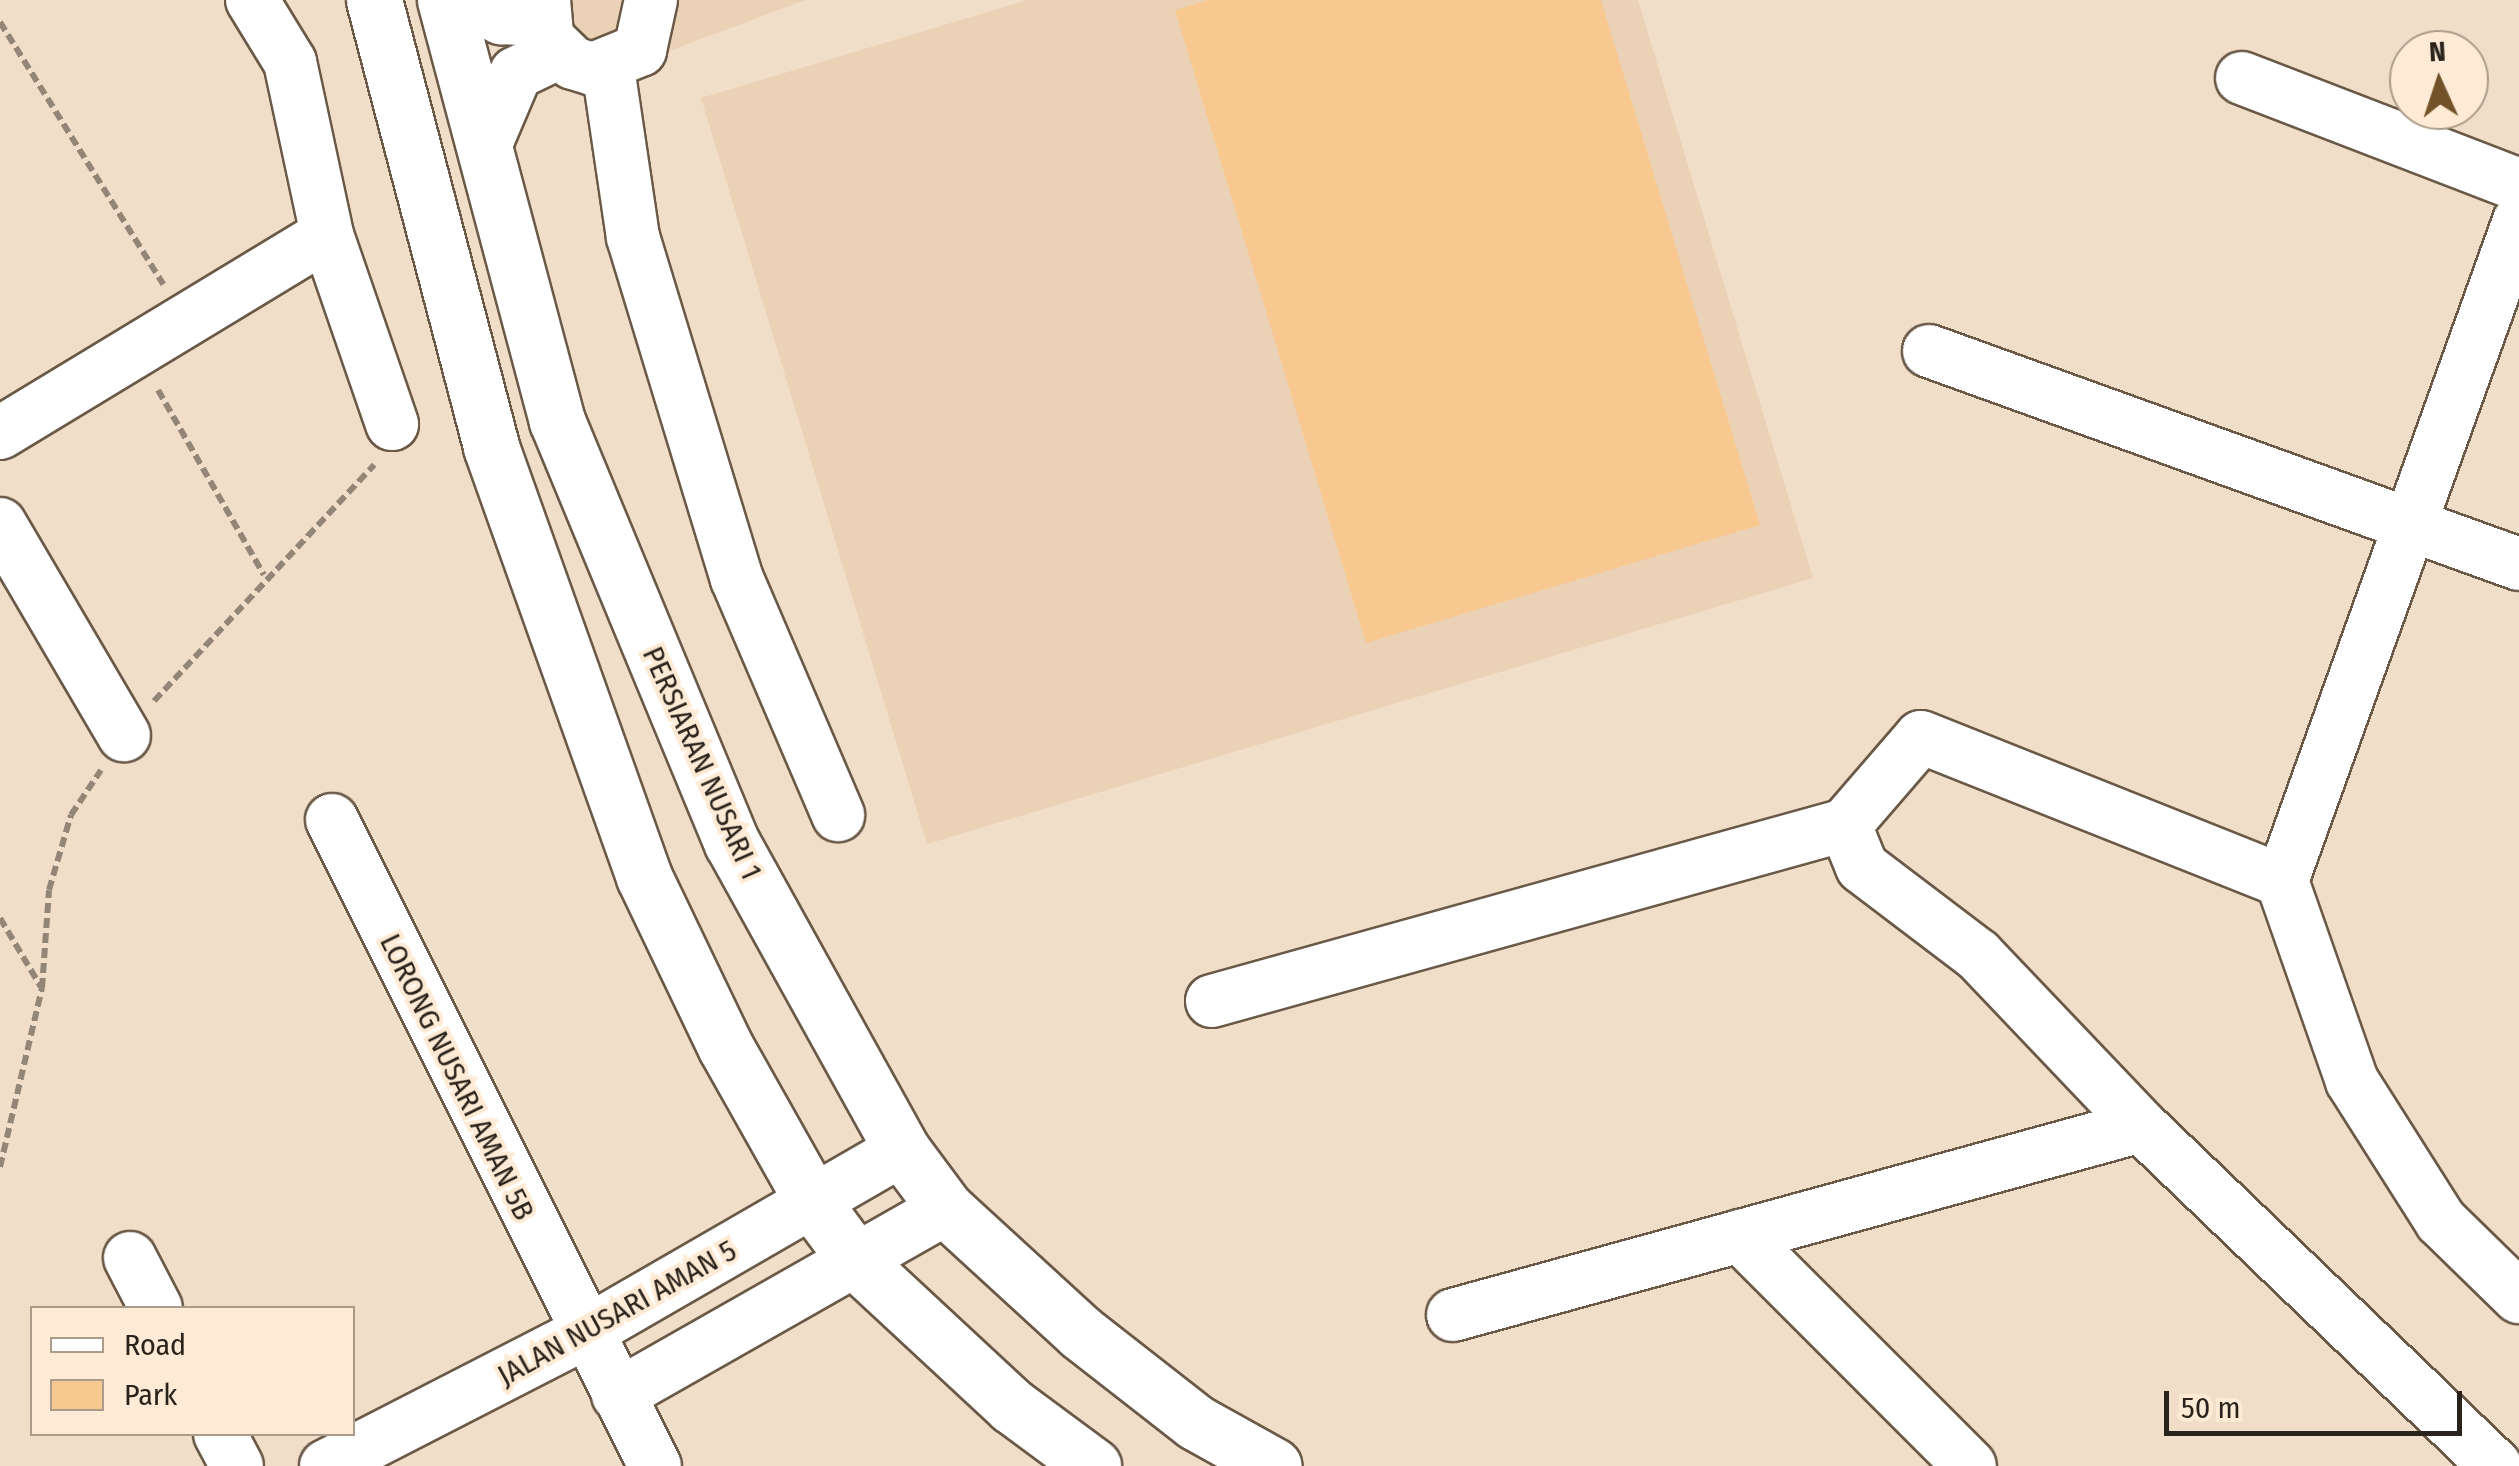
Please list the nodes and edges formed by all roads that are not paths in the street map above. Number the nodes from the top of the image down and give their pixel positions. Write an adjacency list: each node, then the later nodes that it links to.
1 (252, 0): 12 (street)
2 (374, 0): 27 (main road)
3 (446, 0): 9 (main road, PERSIARAN NUSARI 1)
4 (468, 0): 6 (street)
5 (651, 0): 7 (street)
6 (548, 24): 7 (street); 9 (street)
7 (608, 68): 20 (street)
8 (2242, 78): 10 (street)
9 (485, 146): 26 (main road, PERSIARAN NUSARI 1)
10 (2519, 185)
11 (2519, 220): 17 (street)
12 (327, 236): 14 (street); 15 (street)
13 (1930, 351): 17 (street)
14 (4, 421)
15 (392, 424)
16 (0, 524): 19 (street)
17 (2410, 526): 18 (street); 23 (street)
18 (2519, 564)
19 (124, 736)
20 (838, 815)
21 (332, 820): 35 (street, LORONG NUSARI AMAN 5B)
22 (1845, 825): 23 (street); 24 (street); 25 (street)
23 (2282, 880): 32 (street)
24 (1212, 1000)
25 (2141, 1126): 29 (street); 44 (street)
26 (902, 1150): 27 (street, JALAN NUSARI AMAN 5); 28 (main road, PERSIARAN NUSARI 1)
27 (814, 1204): 31 (main road); 35 (street, JALAN NUSARI AMAN 5)
28 (946, 1210): 31 (street); 42 (main road, PERSIARAN NUSARI 1)
29 (1740, 1236): 34 (street); 43 (street)
30 (130, 1258): 33 (street)
31 (858, 1264): 36 (street); 41 (main road)
32 (2519, 1297)
33 (155, 1306)
34 (1453, 1314)
35 (583, 1334): 36 (street, LORONG NUSARI AMAN 5B); 39 (street, JALAN NUSARI AMAN 5)
36 (618, 1395): 40 (street, LORONG NUSARI AMAN 5B)
37 (221, 1436): 38 (street)
38 (237, 1466)
39 (326, 1466)
40 (655, 1466)
41 (1093, 1466)
42 (1274, 1466)
43 (1970, 1466)
44 (2496, 1466)

